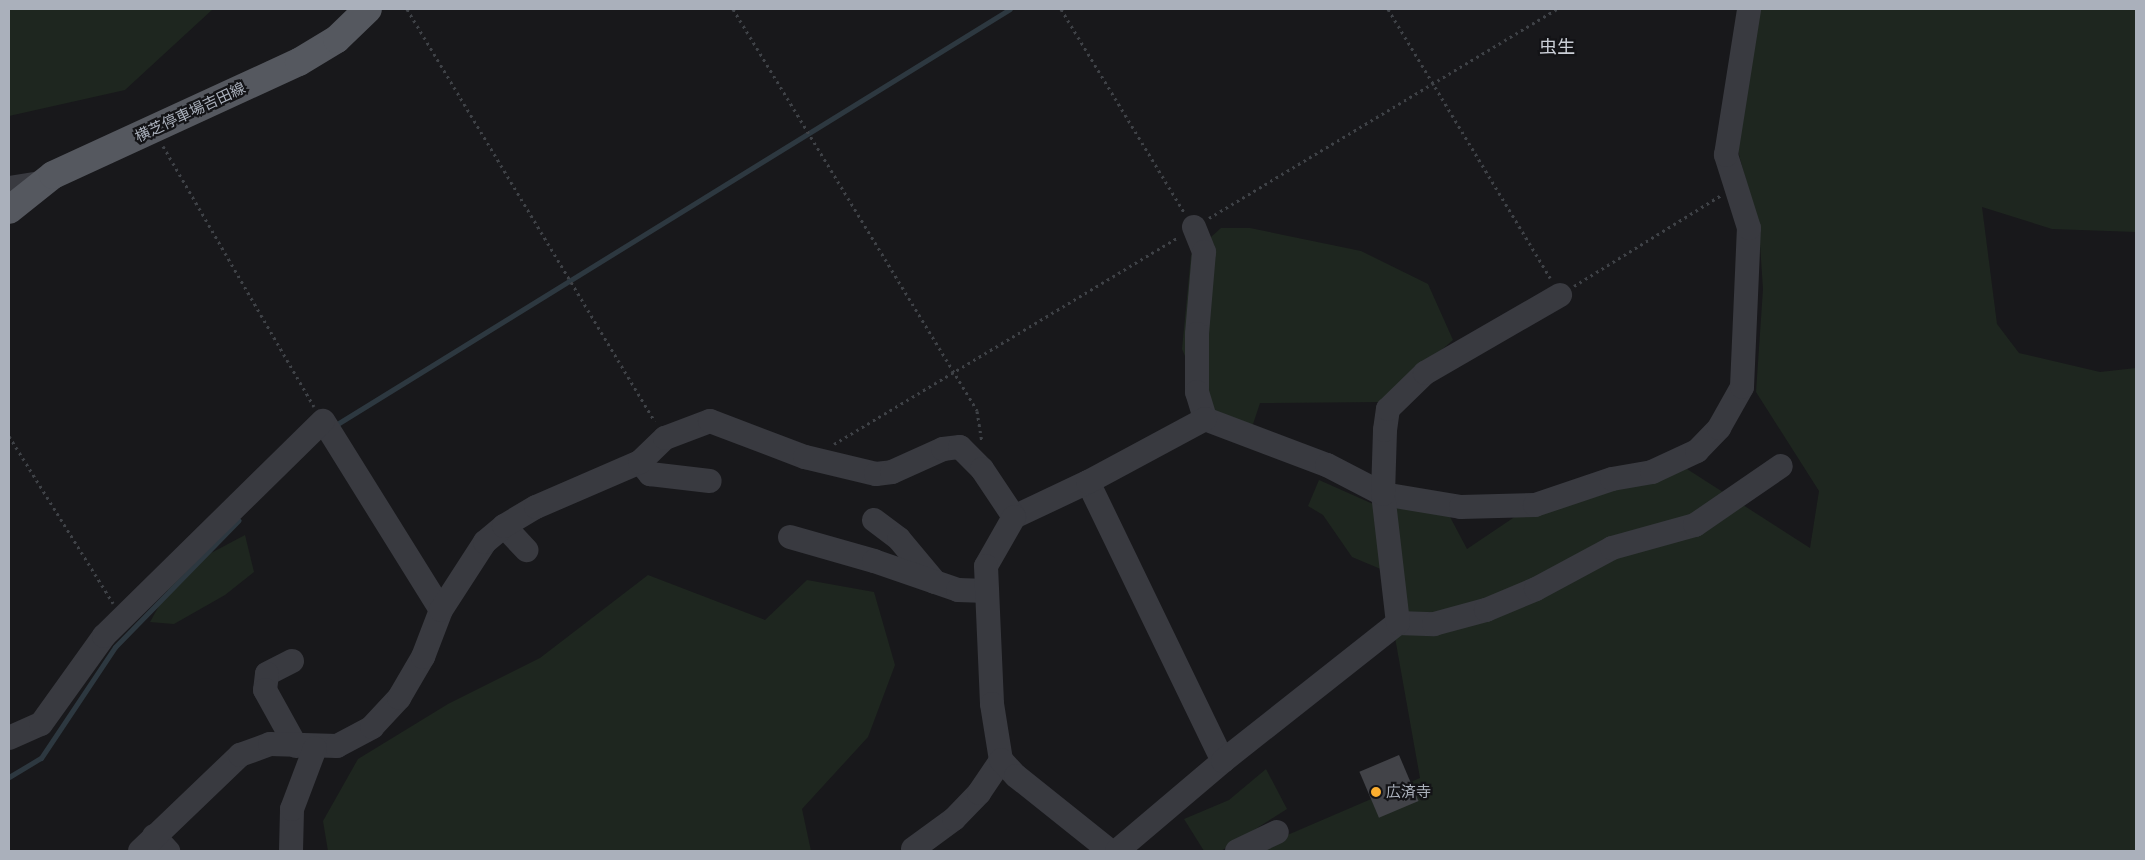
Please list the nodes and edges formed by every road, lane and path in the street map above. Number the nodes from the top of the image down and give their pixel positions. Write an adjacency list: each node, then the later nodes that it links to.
1 (368, 9): 9 (main road, 横芝停車場吉田線)
2 (406, 9): 20 (path)
3 (733, 9): 16 (path)
4 (1061, 9): 14 (path)
5 (1388, 9): 8 (path)
6 (1557, 9): 8 (path)
7 (1749, 9): 11 (street)
8 (1434, 85): 14 (path); 15 (path)
9 (154, 129): 10 (main road, 横芝停車場吉田線); 18 (path)
10 (42, 183): 12 (street); 13 (main road, 横芝停車場吉田線)
11 (1734, 187): 15 (path); 27 (street)
12 (9, 188)
13 (9, 210)
14 (1194, 227): 16 (path); 17 (street)
15 (1560, 295): 27 (street)
16 (954, 372): 21 (path); 24 (path)
17 (1205, 419): 26 (street); 27 (street)
18 (325, 425): 35 (street); 36 (street)
19 (9, 436): 36 (path)
20 (665, 438): 21 (street); 22 (street)
21 (810, 458): 24 (street)
22 (640, 462): 25 (street); 30 (street)
23 (1781, 466): 37 (street)
24 (982, 469): 28 (street)
25 (710, 481)
26 (1088, 482): 28 (street); 42 (street)
27 (1383, 494): 37 (street)
28 (1014, 517): 34 (street)
29 (874, 520): 33 (street)
30 (504, 526): 32 (street); 35 (street)
31 (790, 537): 33 (street)
32 (526, 550)
33 (935, 582): 34 (street)
34 (987, 591): 41 (street)
35 (441, 610): 40 (street)
36 (123, 619): 39 (street)
37 (1398, 623): 42 (street)
38 (292, 661): 40 (street)
39 (9, 738)
40 (306, 747): 44 (street); 46 (street)
41 (1001, 760): 45 (street); 47 (street)
42 (1223, 761): 48 (street)
43 (1276, 832): 49 (street)
44 (154, 846)
45 (912, 849)
46 (291, 851)
47 (1110, 851)
48 (1117, 851)
49 (1237, 851)

